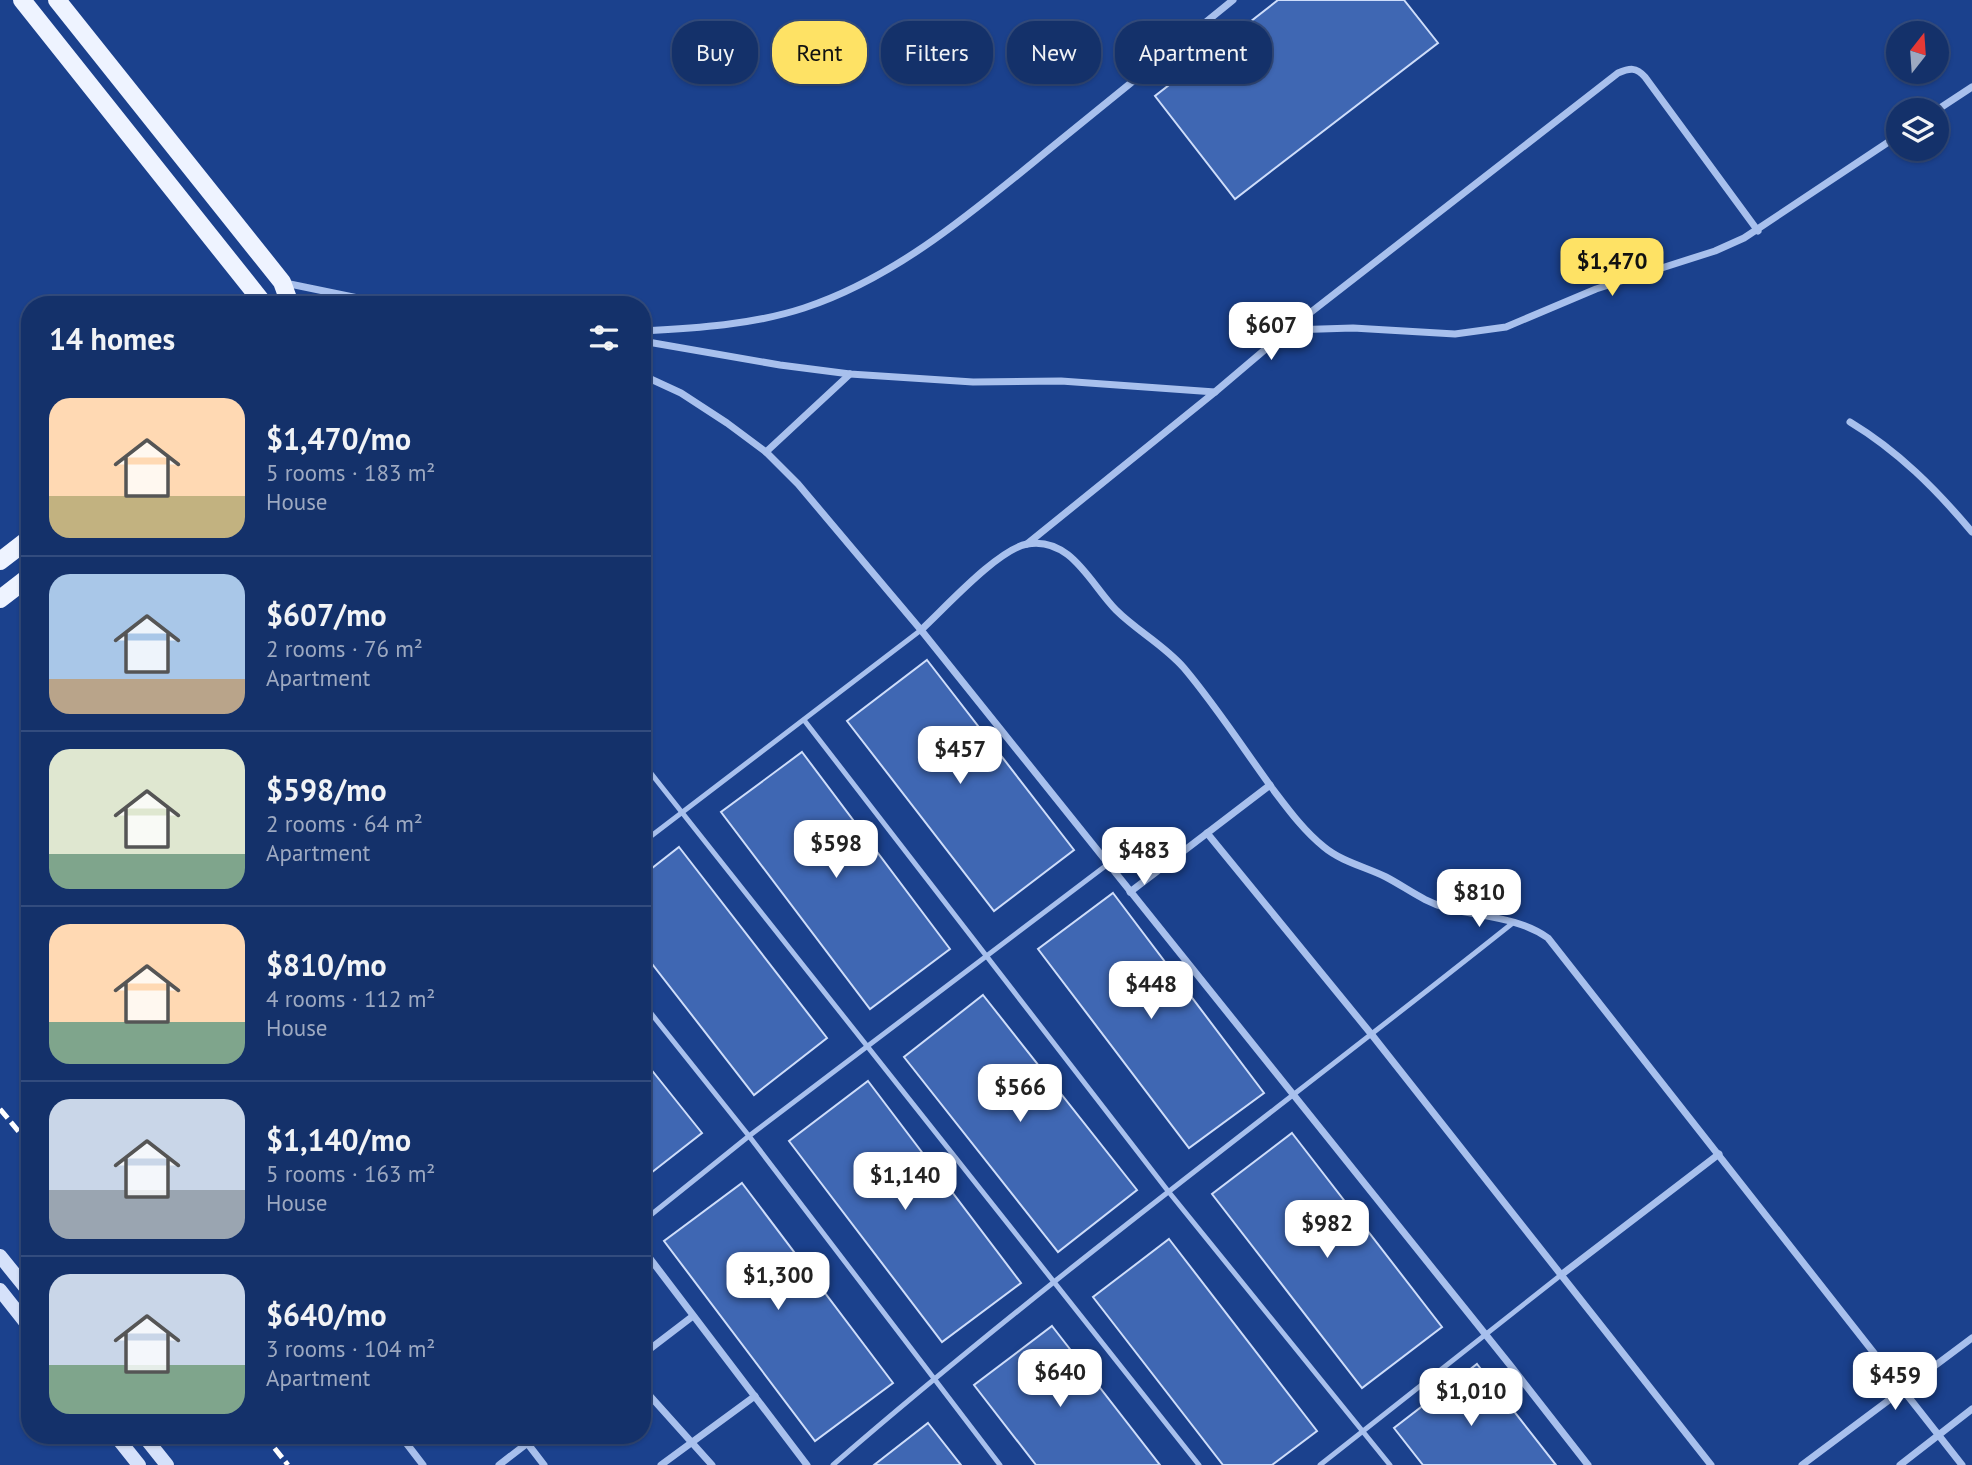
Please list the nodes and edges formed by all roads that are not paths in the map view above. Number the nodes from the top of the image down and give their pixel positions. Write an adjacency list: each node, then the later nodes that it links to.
1 (22, 0): 5 (main road)
2 (57, 0): 4 (main road)
3 (1233, 0): 14 (street)
4 (81, 31): 5 (main road); 10 (main road)
5 (60, 47): 11 (main road)
6 (1972, 87): 7 (street)
7 (1949, 102)
8 (1886, 144): 9 (street)
9 (1758, 231): 15 (street); 15 (street)
10 (282, 282): 12 (main road); 13 (street)
11 (259, 296)
12 (287, 296)
13 (349, 296)
14 (651, 330)
15 (1288, 330): 19 (street)
16 (651, 343): 17 (street)
17 (850, 373): 19 (street); 21 (street)
18 (651, 379): 21 (street)
19 (1215, 392): 23 (street)
20 (1850, 422): 22 (street)
21 (766, 452): 28 (street)
22 (1972, 532)
23 (1027, 544): 28 (street); 31 (street)
24 (21, 545): 25 (main road)
25 (0, 561)
26 (21, 583): 27 (main road)
27 (0, 599)
28 (921, 630): 29 (lane); 35 (street)
29 (804, 720): 32 (lane); 38 (lane)
30 (651, 774): 32 (lane)
31 (1270, 785): 33 (street); 37 (street)
32 (681, 812): 34 (lane); 41 (lane)
33 (1207, 833): 36 (street); 40 (street)
34 (651, 836)
35 (1108, 864): 36 (street); 38 (lane)
36 (1130, 892): 42 (street)
37 (1514, 922): 40 (lane); 44 (street)
38 (986, 956): 41 (lane); 45 (lane)
39 (651, 1013): 43 (lane)
40 (1372, 1035): 42 (lane); 49 (street)
41 (867, 1048): 43 (lane); 51 (lane)
42 (1292, 1094): 45 (lane); 55 (street)
43 (749, 1136): 46 (lane); 58 (lane)
44 (1719, 1154): 49 (street); 59 (street)
45 (1168, 1191): 51 (lane); 63 (lane)
46 (651, 1215)
47 (0, 1256): 50 (main road)
48 (651, 1260): 53 (street)
49 (1561, 1275): 55 (lane); 86 (street)
50 (21, 1282)
51 (1053, 1283): 58 (lane); 82 (lane)
52 (0, 1290): 54 (main road)
53 (694, 1316): 57 (street); 60 (street)
54 (21, 1317)
55 (1485, 1335): 63 (lane); 85 (street)
56 (1972, 1338): 59 (street)
57 (651, 1348)
58 (932, 1379): 80 (lane); 81 (lane)
59 (1903, 1388): 64 (street); 71 (street)
60 (755, 1396): 65 (street); 79 (street)
61 (651, 1397): 65 (street)
62 (1972, 1409): 64 (street)
63 (1363, 1431): 83 (lane); 84 (lane)
64 (1938, 1435): 88 (street); 89 (street)
65 (693, 1442): 77 (street); 78 (street)
66 (122, 1444): 72 (main road)
67 (150, 1444): 73 (main road)
68 (407, 1444): 74 (street)
69 (526, 1444): 75 (street)
70 (528, 1444): 76 (street)
71 (1813, 1462): 87 (street)
72 (139, 1465)
73 (167, 1465)
74 (423, 1465)
75 (499, 1465)
76 (544, 1465)
77 (662, 1465)
78 (712, 1465)
79 (807, 1465)
80 (833, 1465)
81 (1000, 1465)
82 (1199, 1465)
83 (1320, 1465)
84 (1390, 1465)
85 (1588, 1465)
86 (1711, 1465)
87 (1802, 1465)
88 (1900, 1465)
89 (1962, 1465)

